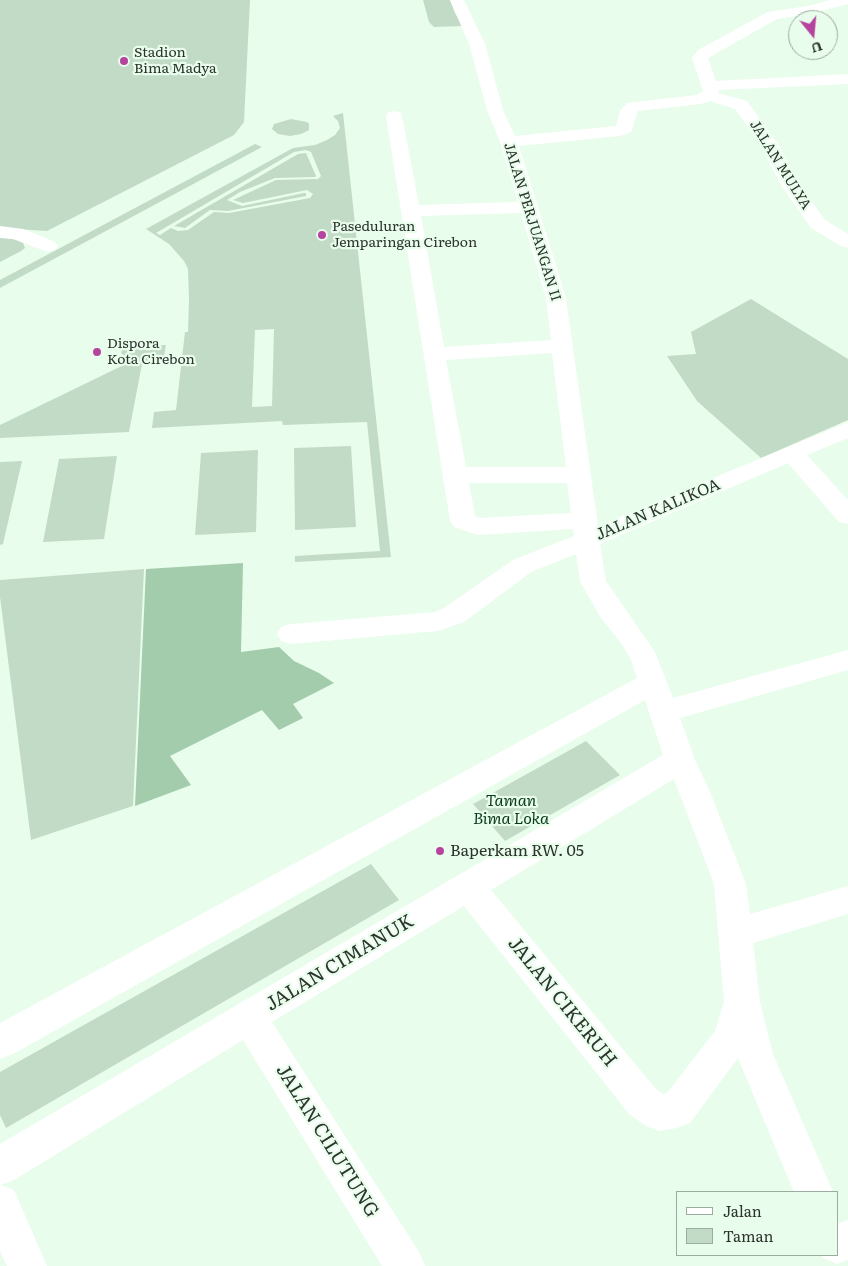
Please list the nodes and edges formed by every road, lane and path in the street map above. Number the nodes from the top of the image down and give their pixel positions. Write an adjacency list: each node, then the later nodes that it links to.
1 (457, 0): 6 (street, JALAN PERJUANGAN II)
2 (847, 0): 4 (street)
3 (848, 79): 4 (street)
4 (710, 90): 6 (street); 10 (street, JALAN MULYA)
5 (394, 116): 8 (street)
6 (509, 142): 7 (street, JALAN PERJUANGAN II)
7 (529, 207): 8 (street); 14 (street, JALAN PERJUANGAN II)
8 (410, 212): 15 (street)
9 (848, 222): 10 (street)
10 (827, 231): 12 (street, JALAN MULYA)
11 (0, 232): 13 (street)
12 (848, 242)
13 (48, 246)
14 (564, 354): 15 (street); 19 (street, JALAN PERJUANGAN II)
15 (436, 361): 18 (street)
16 (848, 429): 17 (street, JALAN KALIKOA)
17 (792, 454): 20 (street); 21 (street, JALAN KALIKOA)
18 (455, 475): 19 (street); 21 (street)
19 (580, 475): 21 (street, JALAN PERJUANGAN II)
20 (848, 516)
21 (586, 530): 22 (street); 24 (street, JALAN KALIKOA)
22 (291, 634)
23 (848, 660): 25 (street)
24 (652, 683): 25 (street, JALAN KALIKOA); 32 (street)
25 (664, 712): 26 (street, JALAN KALIKOA)
26 (680, 760): 27 (street, JALAN CIMANUK); 29 (street, JALAN KALIKOA)
27 (468, 886): 30 (street, JALAN CIKERUH); 31 (street, JALAN CIMANUK)
28 (848, 900): 29 (street)
29 (736, 934): 30 (street, JALAN KALIKOA)
30 (742, 1002): 34 (street)
31 (249, 1017): 33 (street, JALAN CIMANUK); 37 (street, JALAN CILUTUNG)
32 (0, 1042)
33 (0, 1166)
34 (813, 1191)
35 (0, 1204): 36 (street)
36 (27, 1266)
37 (405, 1266)

